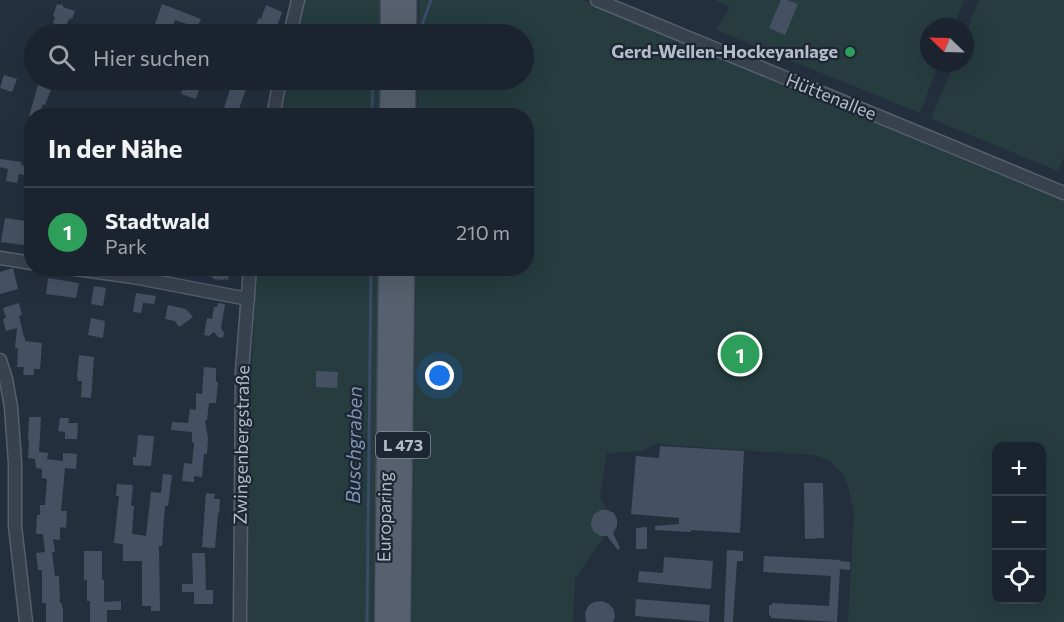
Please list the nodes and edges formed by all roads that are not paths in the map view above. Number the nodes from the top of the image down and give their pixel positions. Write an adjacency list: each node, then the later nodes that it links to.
1 (298, 0): 5 (street)
2 (390, 0): 6 (main road)
3 (407, 0): 7 (main road)
4 (597, 0): 14 (street, Hüttenallee)
5 (292, 24)
6 (390, 24)
7 (407, 24)
8 (278, 90): 11 (street)
9 (390, 90): 12 (main road)
10 (406, 90): 13 (main road)
11 (275, 108)
12 (389, 108)
13 (406, 108)
14 (1064, 193)
15 (0, 258): 16 (street)
16 (24, 262)
17 (120, 276): 21 (street)
18 (249, 276): 21 (street, Zwingenbergstraße)
19 (388, 276): 25 (main road, Europaring / L 473)
20 (405, 276): 26 (main road, Europaring / L 473)
21 (248, 299): 24 (street, Zwingenbergstraße)
22 (0, 360): 23 (street)
23 (26, 622)
24 (240, 622)
25 (384, 622)
26 (401, 622)

